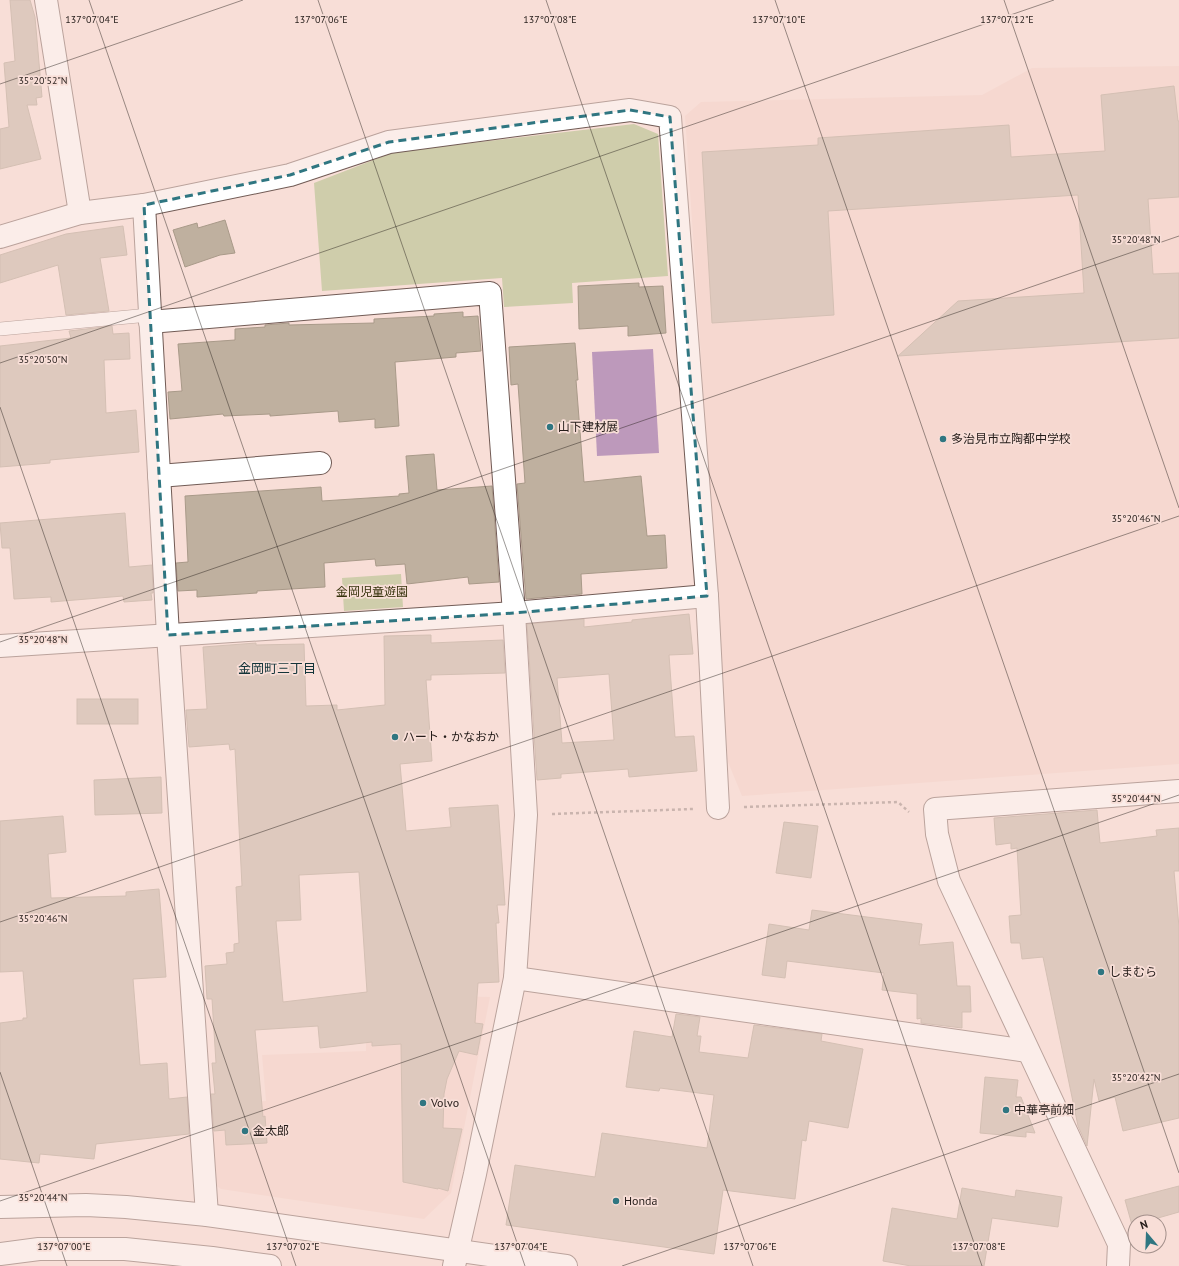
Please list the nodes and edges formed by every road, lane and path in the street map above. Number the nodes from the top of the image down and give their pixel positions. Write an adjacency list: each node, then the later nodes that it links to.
1 (46, 0): 3 (street)
2 (144, 205): 3 (street); 5 (street); 9 (street)
3 (80, 213): 4 (street)
4 (0, 237)
5 (150, 318): 6 (lane); 8 (street); 10 (street)
6 (0, 329)
7 (320, 463): 8 (street)
8 (159, 476): 11 (street)
9 (707, 596): 10 (street); 14 (street)
10 (514, 613): 11 (street); 15 (street)
11 (168, 635): 12 (street); 18 (street)
12 (0, 646)
13 (1179, 791): 16 (street)
14 (718, 808)
15 (515, 978): 16 (street); 20 (street)
16 (1028, 1050): 23 (street)
17 (0, 1207): 18 (street)
18 (207, 1215): 20 (street)
19 (0, 1254): 21 (street)
20 (455, 1258): 22 (street)
21 (270, 1266)
22 (566, 1266)
23 (1118, 1266)

